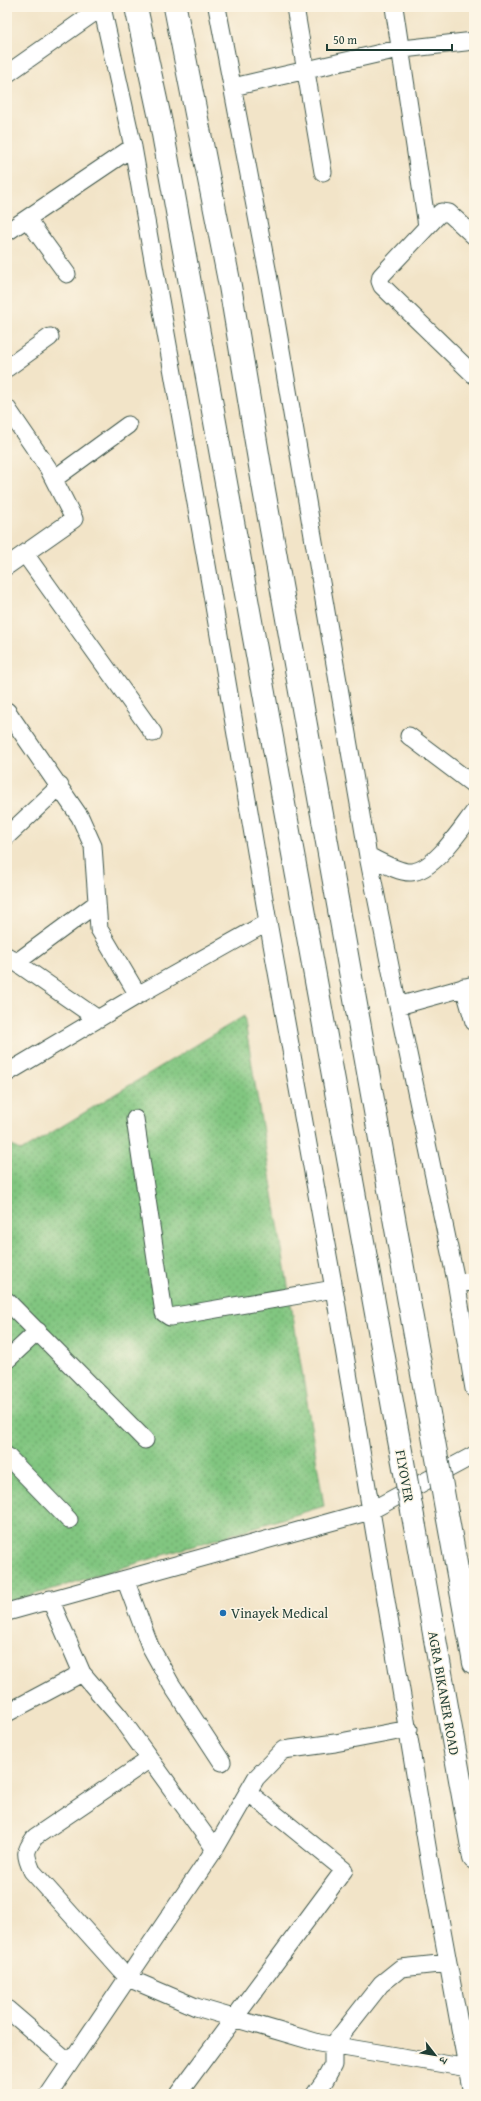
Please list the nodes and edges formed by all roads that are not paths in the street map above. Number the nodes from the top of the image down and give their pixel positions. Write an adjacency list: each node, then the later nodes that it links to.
1 (102, 7): 10 (street); 12 (street)
2 (136, 7): 57 (highway, FLYOVER, bridge)
3 (175, 7): 61 (highway, bridge)
4 (218, 7): 11 (street)
5 (295, 7): 9 (street)
6 (394, 7): 8 (street)
7 (474, 41): 8 (street)
8 (401, 49): 9 (street); 15 (street)
9 (306, 69): 11 (street); 13 (street)
10 (7, 74)
11 (232, 87): 34 (street)
12 (133, 147): 14 (street); 36 (street)
13 (323, 172)
14 (26, 219): 16 (street); 18 (street)
15 (427, 226): 17 (street); 21 (street)
16 (7, 232)
17 (474, 236)
18 (67, 274)
19 (50, 337): 20 (street)
20 (7, 368)
21 (474, 375)
22 (7, 408): 24 (street)
23 (128, 425): 24 (street)
24 (54, 479): 25 (street)
25 (25, 554): 26 (street); 28 (street)
26 (7, 566)
27 (7, 711): 31 (street)
28 (153, 733)
29 (409, 736): 30 (street)
30 (474, 785)
31 (60, 786): 33 (street); 35 (street)
32 (474, 812): 34 (street)
33 (7, 836)
34 (368, 856): 40 (street)
35 (97, 903): 37 (street); 39 (street)
36 (268, 922): 39 (street); 47 (street)
37 (12, 959): 41 (street)
38 (469, 986): 40 (street); 42 (street)
39 (138, 995): 41 (street)
40 (398, 1006): 45 (street)
41 (98, 1019): 43 (street)
42 (474, 1022)
43 (7, 1073)
44 (136, 1119): 47 (street)
45 (456, 1281): 46 (street); 51 (street)
46 (474, 1283)
47 (334, 1289): 55 (street)
48 (7, 1301): 49 (street)
49 (38, 1331): 50 (street); 52 (street)
50 (7, 1360)
51 (474, 1389)
52 (144, 1440)
53 (474, 1455): 55 (street)
54 (7, 1456): 56 (street)
55 (370, 1511): 58 (street); 64 (street)
56 (69, 1520)
57 (415, 1527): 69 (highway, AGRA BIKANER ROAD)
58 (125, 1579): 59 (street); 66 (street)
59 (50, 1599): 60 (street); 62 (street)
60 (7, 1612)
61 (474, 1663)
62 (82, 1673): 63 (street); 65 (street)
63 (7, 1713)
64 (408, 1729): 67 (street); 70 (street)
65 (150, 1759): 68 (street); 71 (street)
66 (222, 1762)
67 (248, 1792): 68 (street); 73 (street)
68 (215, 1849): 71 (street)
69 (474, 1858)
70 (448, 1963): 74 (street); 76 (street)
71 (128, 1978): 73 (street); 75 (street)
72 (7, 2009): 75 (street)
73 (235, 2019): 74 (street); 78 (street)
74 (333, 2045): 76 (street); 79 (street)
75 (70, 2063): 77 (street)
76 (468, 2068): 80 (street)
77 (49, 2094)
78 (178, 2094)
79 (315, 2094)
80 (472, 2094)

